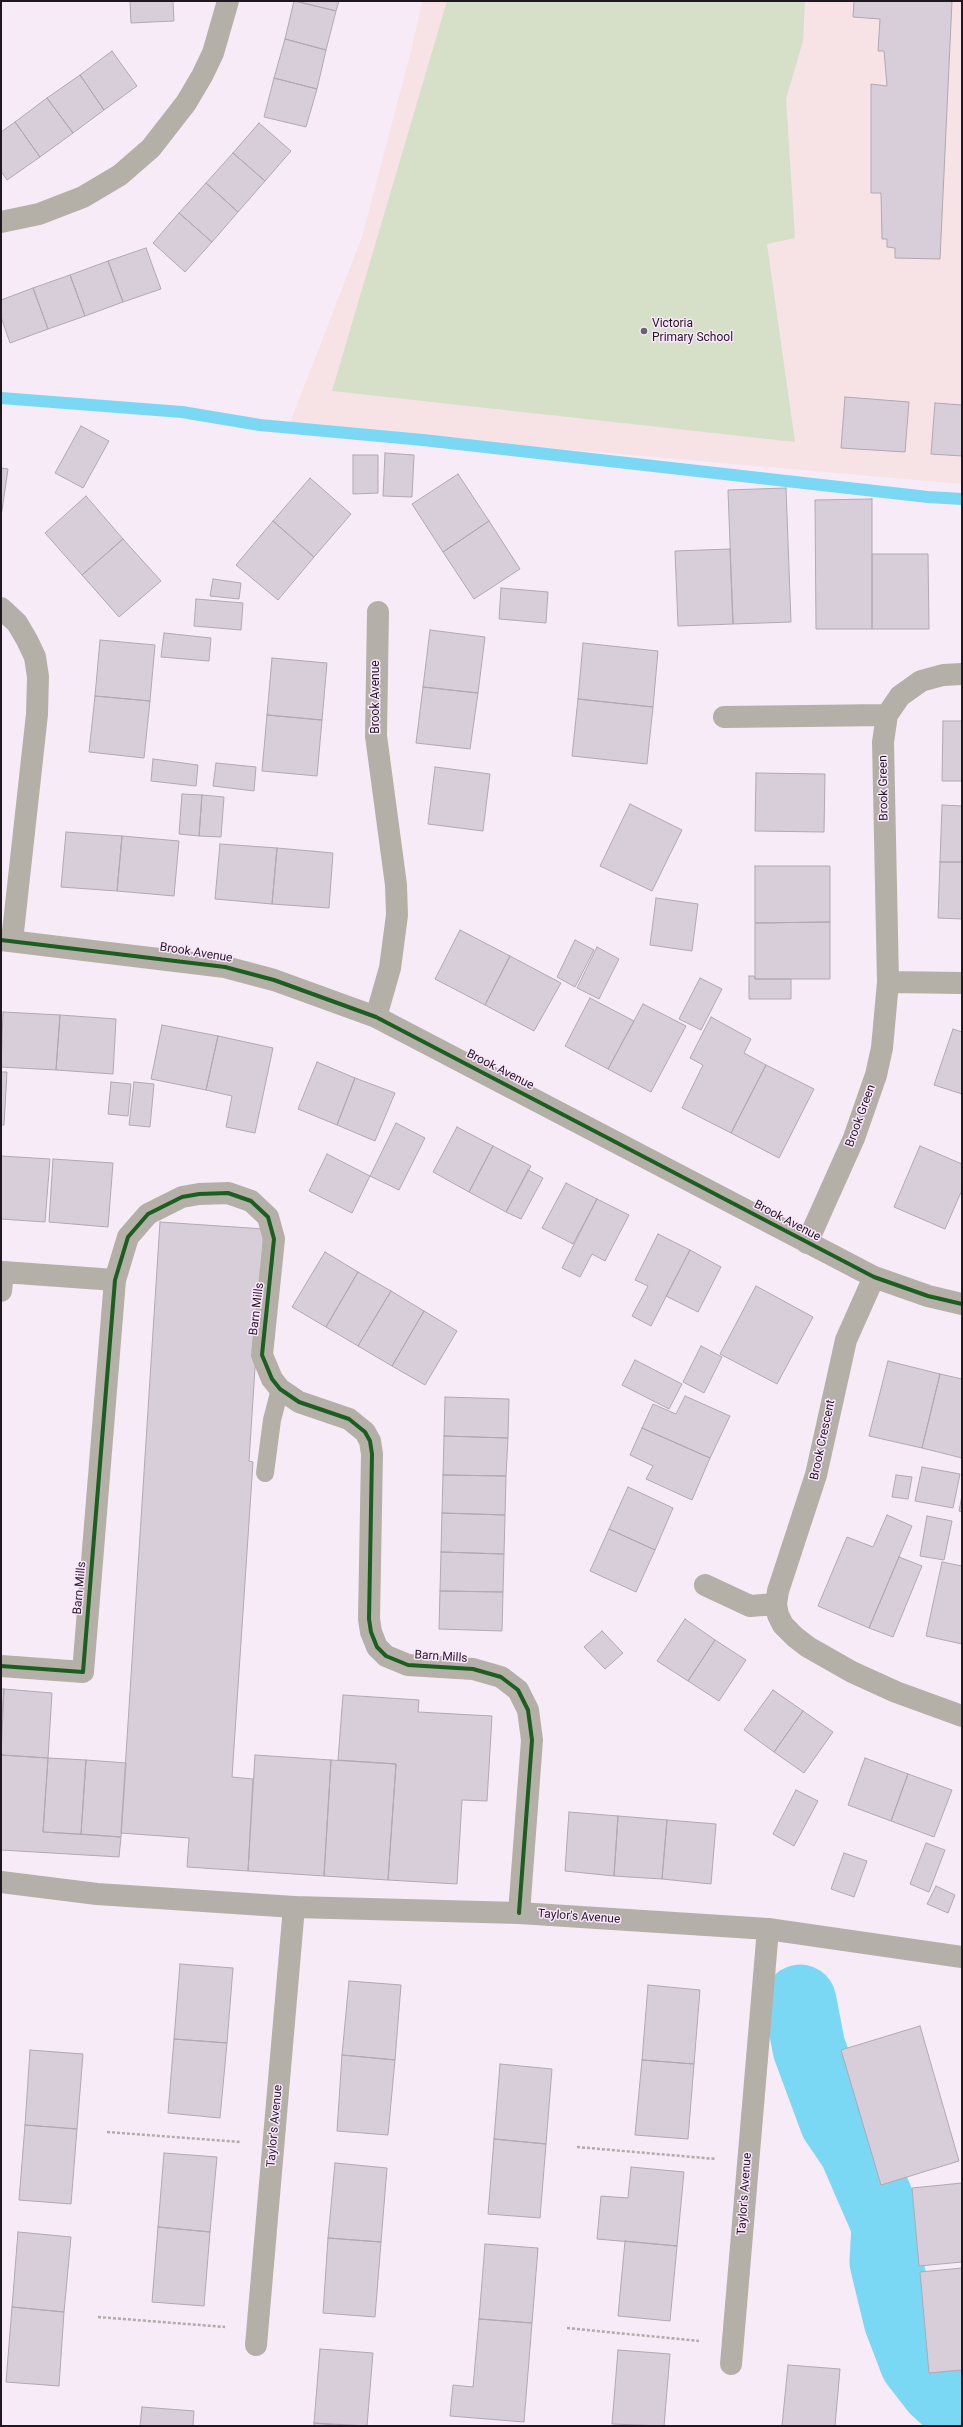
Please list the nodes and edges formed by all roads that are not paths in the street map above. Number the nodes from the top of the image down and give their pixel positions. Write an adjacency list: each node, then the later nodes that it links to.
1 (228, 1): 2 (street)
2 (1, 222)
3 (1, 608): 8 (street, Brook Avenue)
4 (378, 612): 11 (street, Brook Avenue)
5 (962, 674): 6 (street, Brook Green)
6 (887, 715): 7 (street); 9 (street, Brook Green)
7 (724, 717)
8 (6, 940): 11 (street, Brook Avenue)
9 (888, 982): 10 (street); 12 (street, Brook Green)
10 (962, 983)
11 (376, 1017): 12 (street, Brook Avenue)
12 (807, 1243): 13 (street, Brook Avenue)
13 (874, 1277): 16 (street, Brook Avenue); 20 (street, Brook Crescent)
14 (115, 1280): 15 (street); 17 (street, Barn Mills); 21 (street, Barn Mills)
15 (1, 1291)
16 (962, 1304)
17 (280, 1389): 18 (lane); 25 (street, Barn Mills)
18 (265, 1473)
19 (705, 1585): 20 (street)
20 (776, 1604): 22 (street, Brook Crescent)
21 (1, 1666)
22 (962, 1716)
23 (1, 1882): 24 (street, Taylor's Avenue)
24 (294, 1907): 25 (street, Taylor's Avenue); 28 (street, Taylor's Avenue)
25 (519, 1913): 26 (street, Taylor's Avenue)
26 (768, 1929): 27 (street, Taylor's Avenue); 29 (street, Taylor's Avenue)
27 (962, 1956)
28 (256, 2345)
29 (732, 2354)

